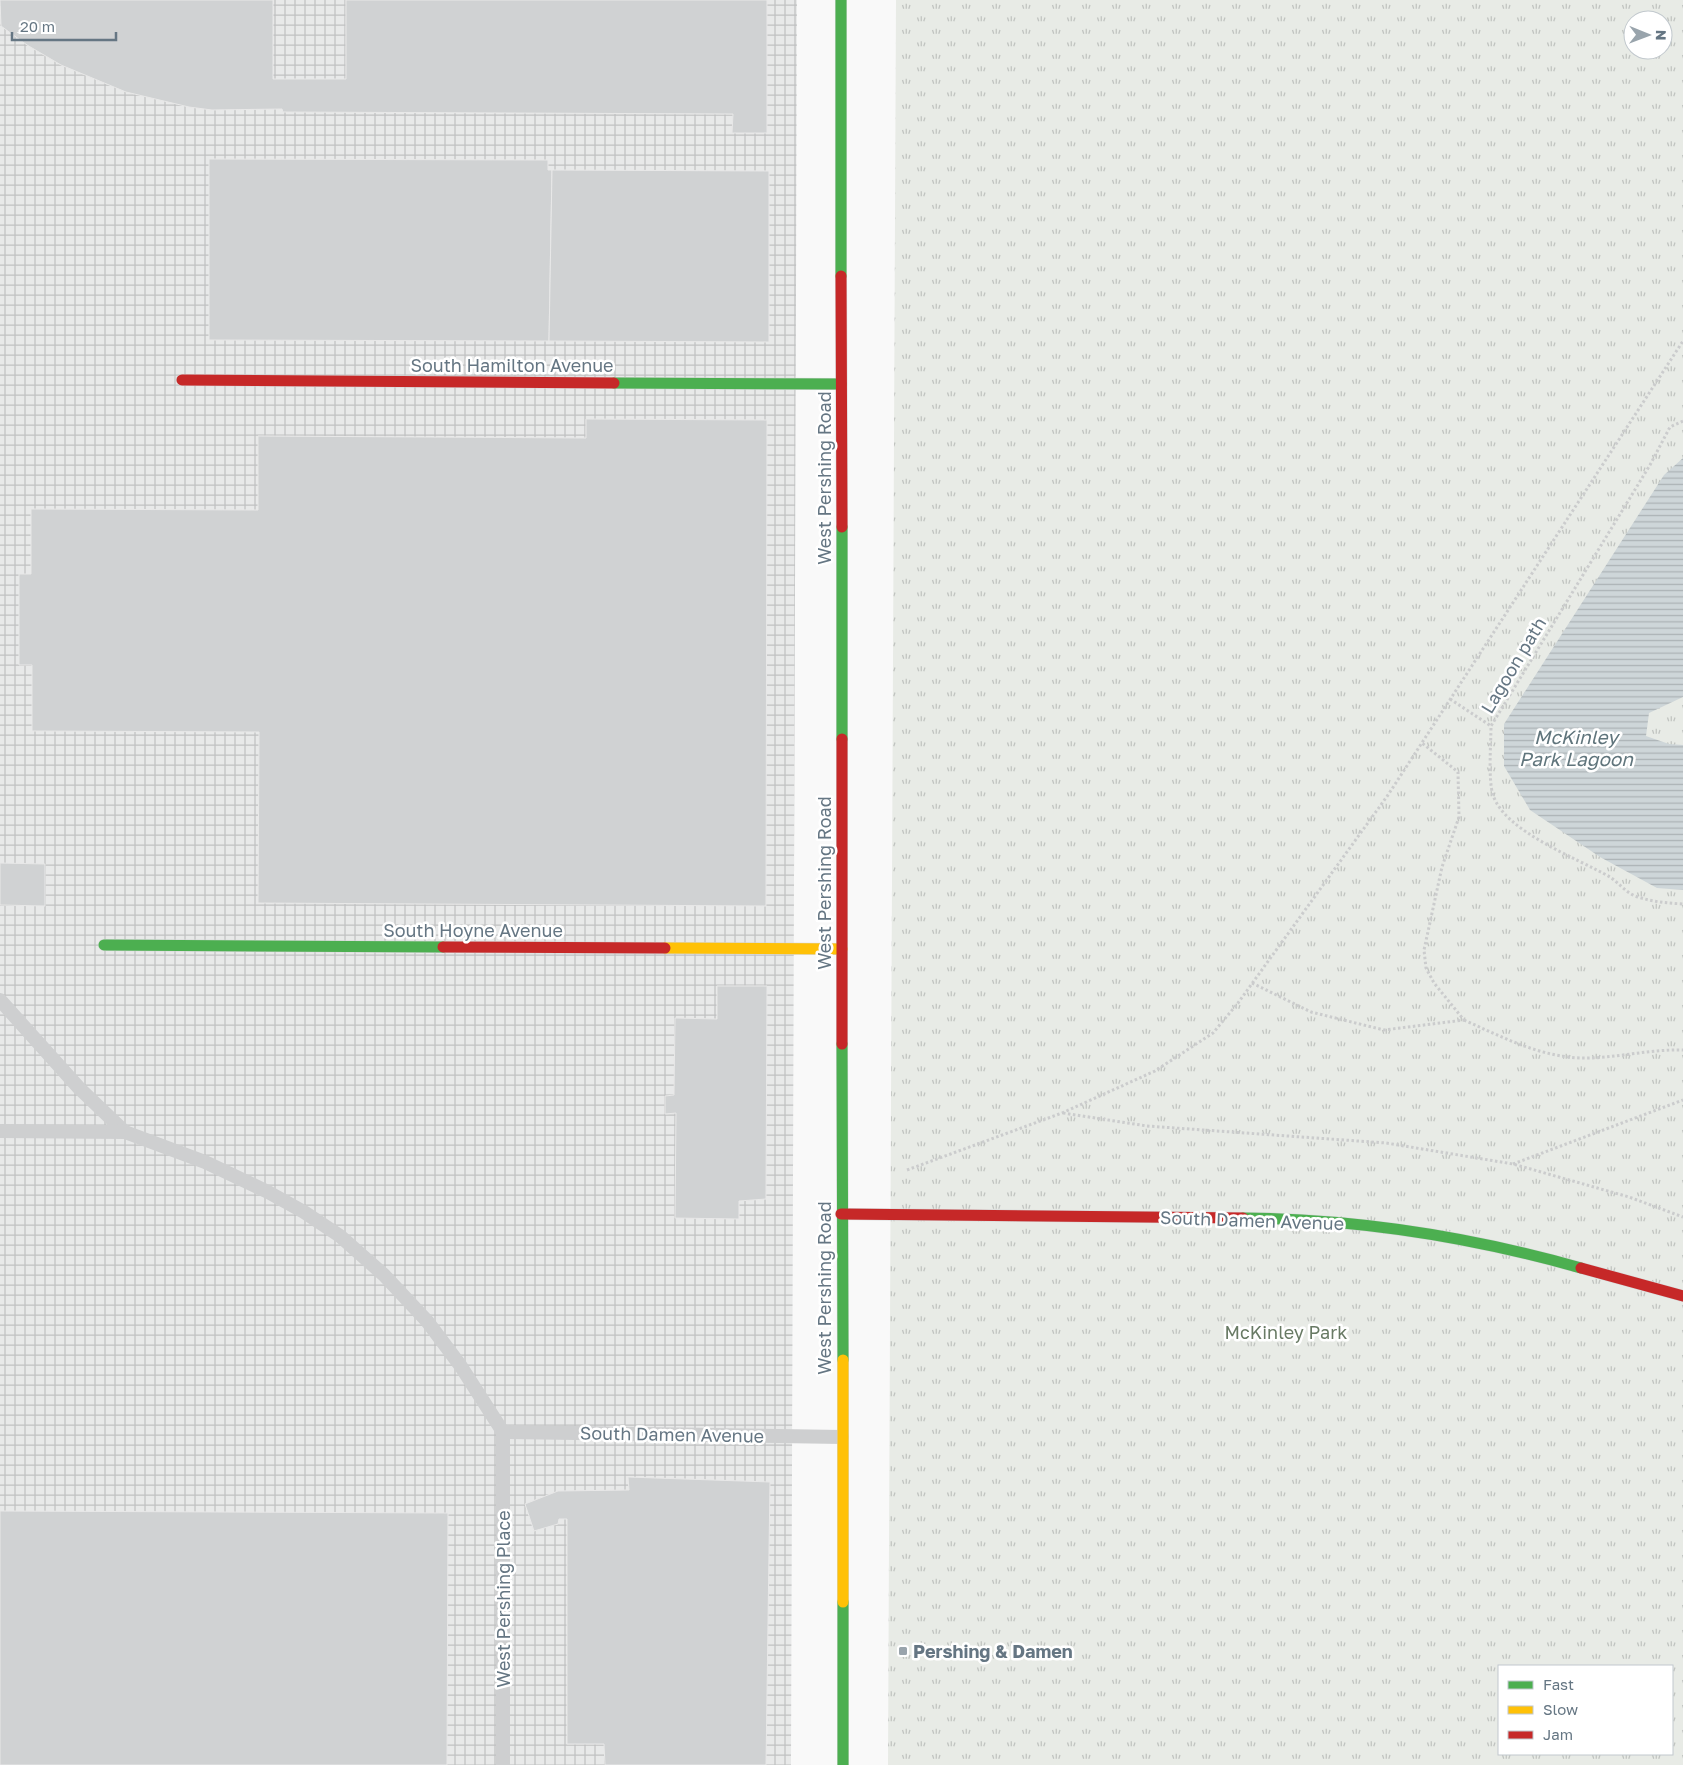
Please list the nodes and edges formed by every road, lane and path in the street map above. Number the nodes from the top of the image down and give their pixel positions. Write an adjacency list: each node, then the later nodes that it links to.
1 (841, 0): 4 (main road, West Pershing Road)
2 (1683, 341): 6 (path)
3 (182, 380): 4 (main road, South Hamilton Avenue)
4 (841, 384): 11 (main road, West Pershing Road)
5 (1683, 421): 7 (path, Lagoon path)
6 (1450, 699): 7 (path); 8 (path)
7 (1492, 726): 9 (path, Lagoon path)
8 (1422, 744): 12 (path); 14 (path)
9 (1683, 904)
10 (104, 945): 11 (main road, South Hoyne Avenue)
11 (842, 949): 22 (main road, West Pershing Road)
12 (1252, 983): 14 (path); 17 (path)
13 (0, 1000): 19 (lane)
14 (1464, 1020): 15 (path)
15 (1683, 1050)
16 (1683, 1100): 20 (path)
17 (1062, 1113): 20 (path); 21 (path)
18 (0, 1131): 19 (lane)
19 (125, 1132): 25 (lane)
20 (1512, 1164): 23 (path)
21 (907, 1170)
22 (842, 1214): 24 (main road, South Damen Avenue); 26 (main road, West Pershing Road)
23 (1683, 1217)
24 (1683, 1296)
25 (503, 1432): 26 (lane, South Damen Avenue); 27 (lane, West Pershing Place)
26 (842, 1437): 28 (main road, West Pershing Road)
27 (503, 1765)
28 (844, 1765)

